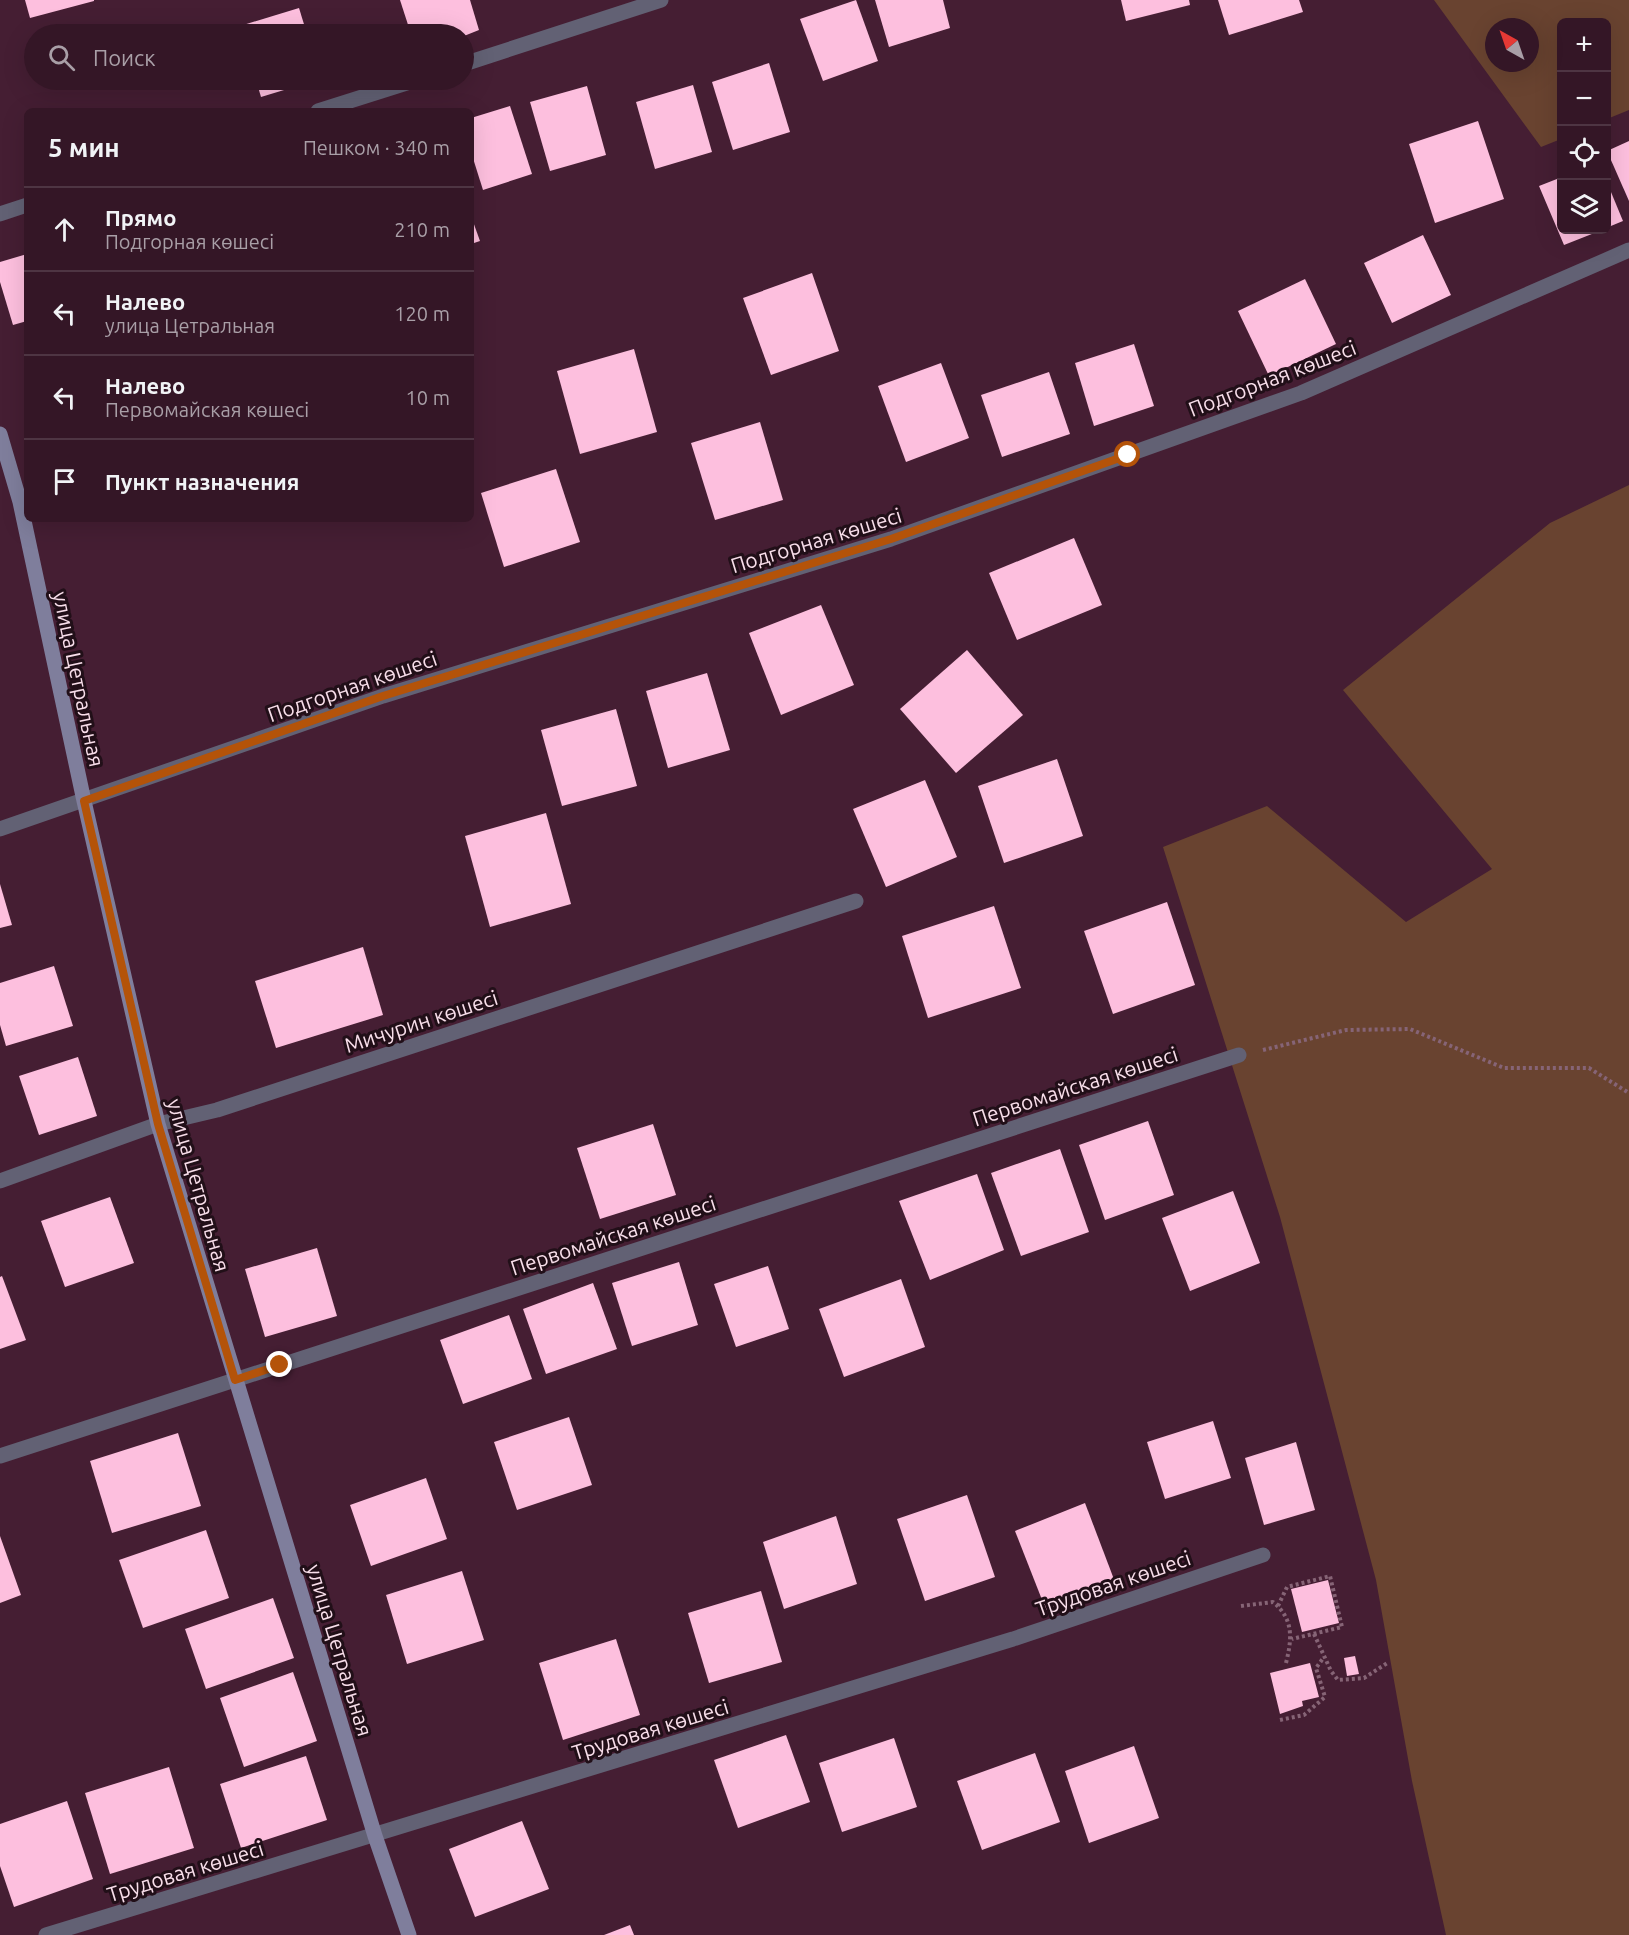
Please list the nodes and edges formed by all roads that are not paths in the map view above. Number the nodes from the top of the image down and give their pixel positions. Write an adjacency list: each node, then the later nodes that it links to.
1 (661, 0): 2 (street)
2 (474, 61)
3 (384, 90): 4 (street)
4 (327, 108)
5 (24, 206): 6 (street)
6 (0, 214)
7 (1629, 250): 11 (street, Подгорная көшесі)
8 (0, 434): 9 (street, улица Цетральная)
9 (24, 521)
10 (24, 522): 11 (street, улица Цетральная)
11 (84, 801): 12 (street, Подгорная көшесі); 15 (street, улица Цетральная)
12 (0, 829)
13 (856, 901): 15 (street, Мичурин көшесі)
14 (1239, 1055): 17 (street, Первомайская көшесі)
15 (158, 1124): 16 (street, Мичурин көшесі); 17 (street, улица Цетральная)
16 (0, 1181)
17 (235, 1380): 18 (street, Первомайская көшесі); 20 (street, улица Цетральная)
18 (0, 1456)
19 (1263, 1555): 20 (street, Трудовая көшесі)
20 (375, 1836): 21 (street, Трудовая көшесі); 22 (street, улица Цетральная)
21 (46, 1935)
22 (409, 1935)

